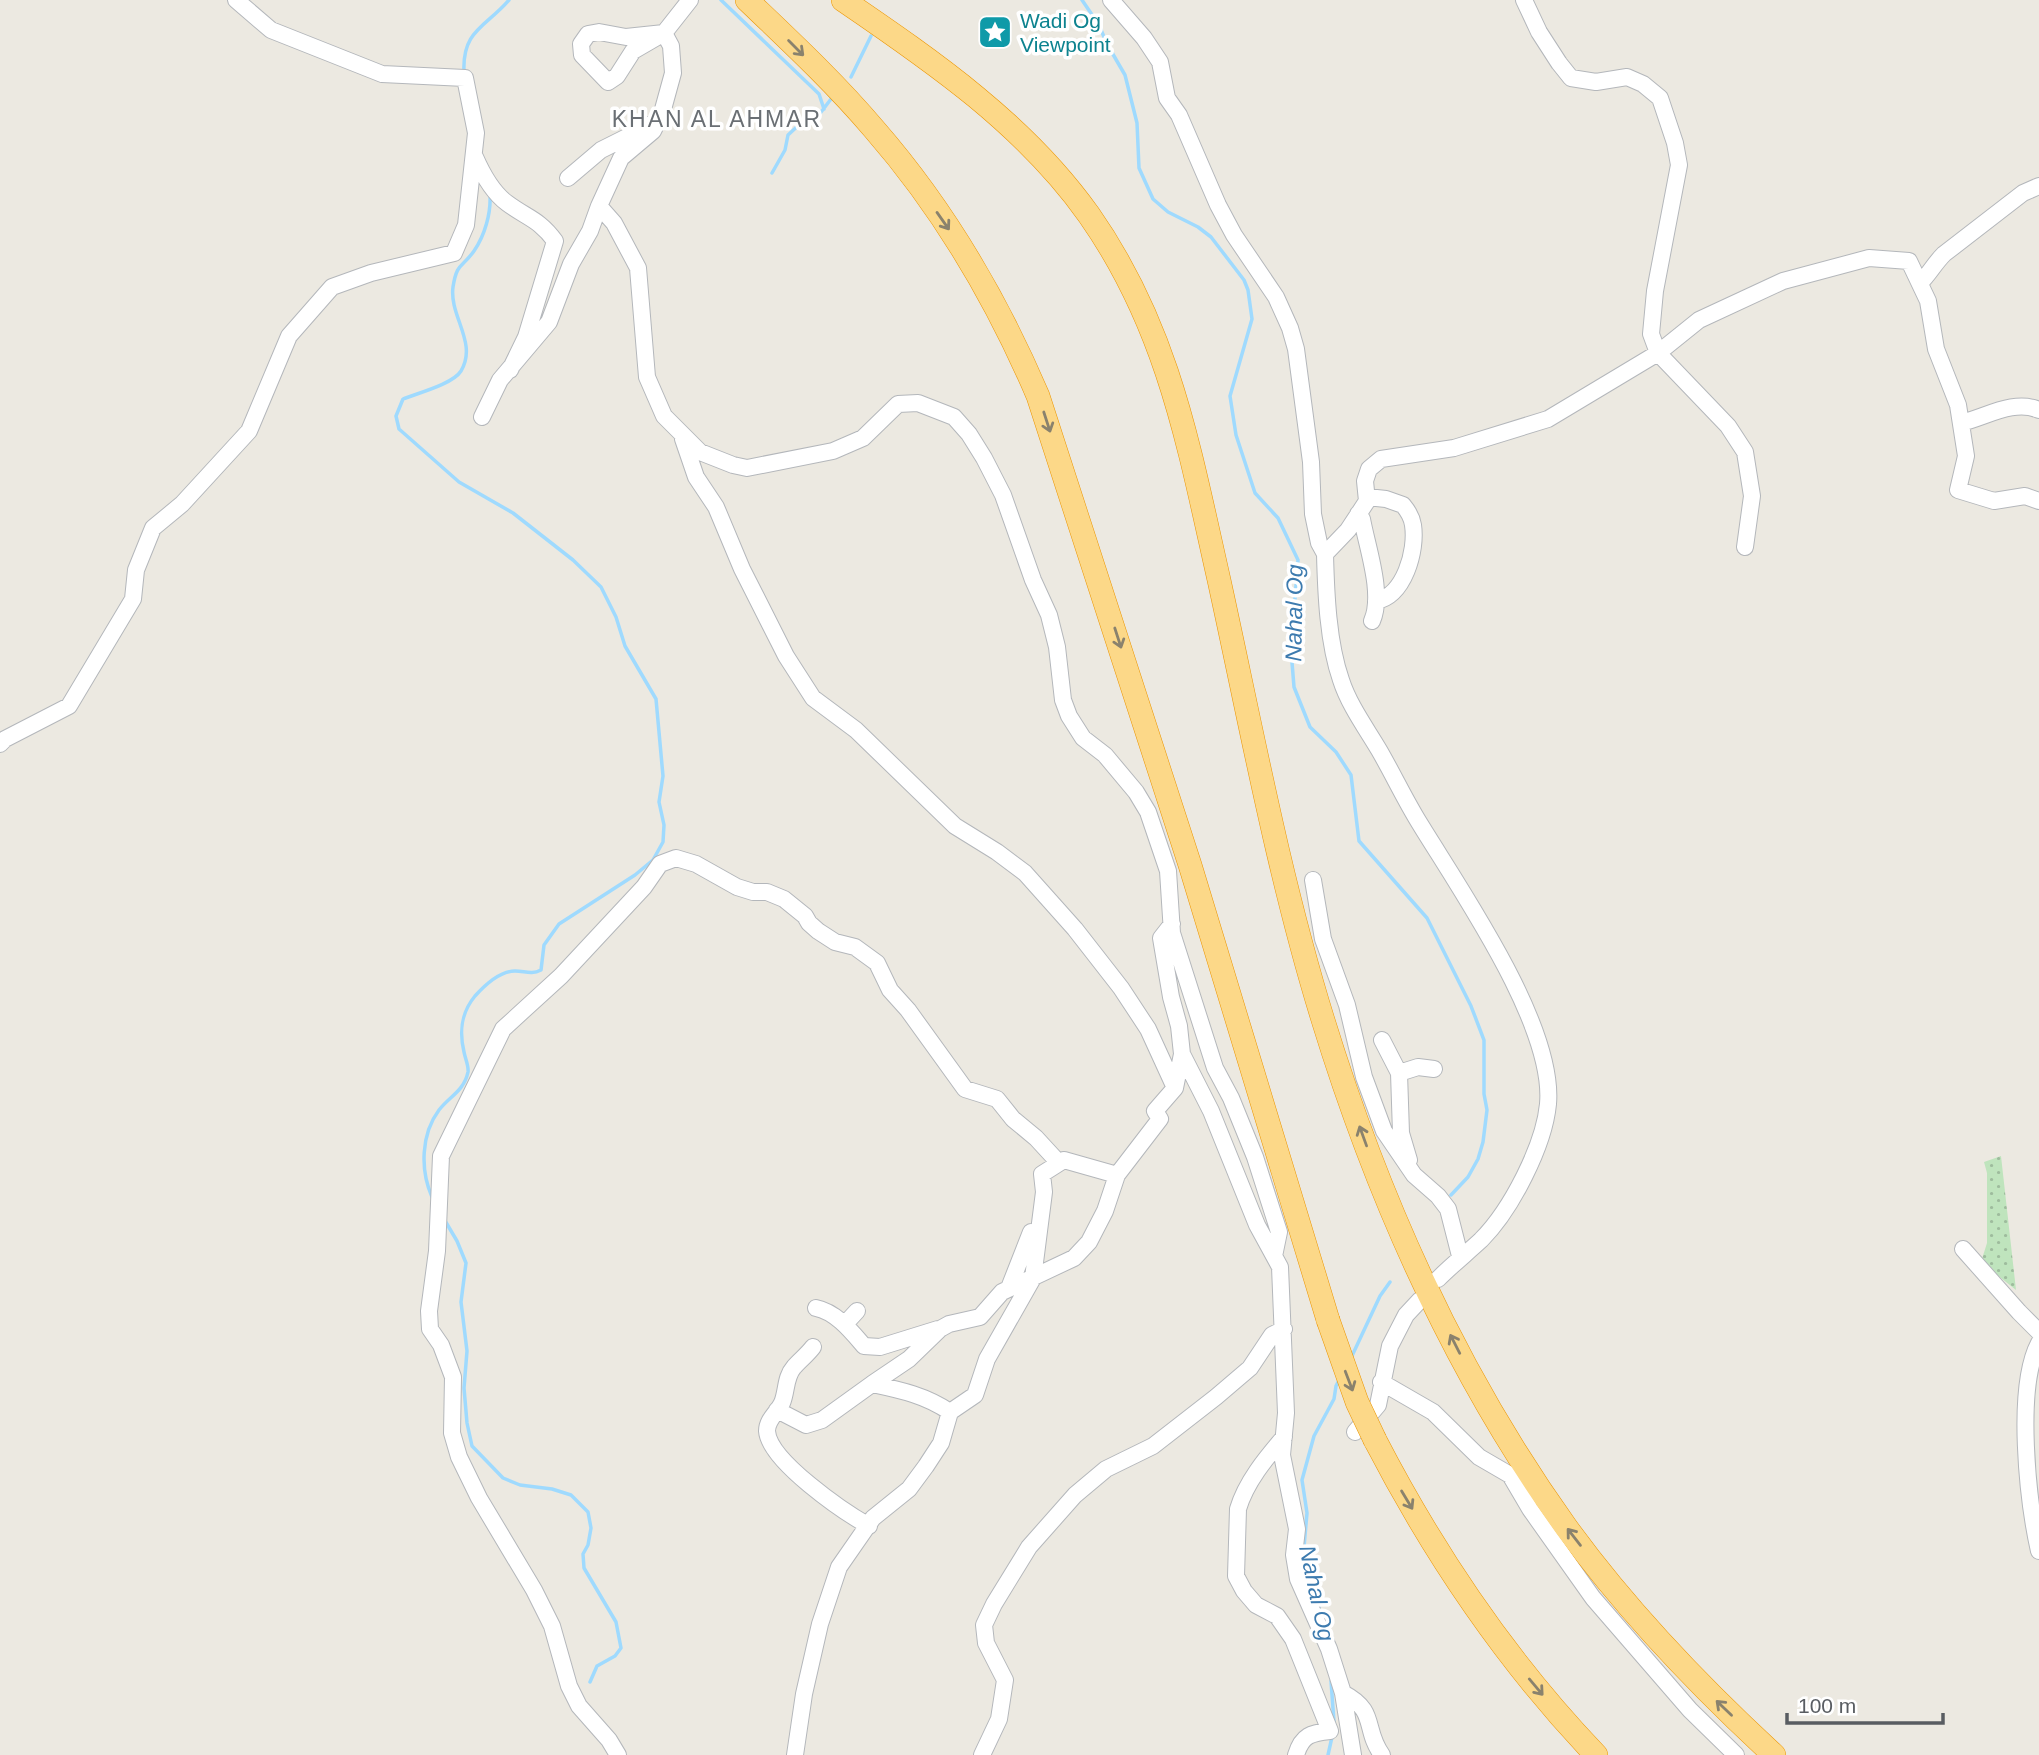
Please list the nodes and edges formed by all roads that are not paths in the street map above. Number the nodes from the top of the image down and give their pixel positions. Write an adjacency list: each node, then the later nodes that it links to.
1 (236, 0): 9 (street)
2 (690, 0): 7 (street)
3 (747, 0): 58 (highway, one-way to 58, bridge)
4 (844, 0): 71 (highway, one-way to 4)
5 (1111, 0): 24 (street)
6 (1524, 0): 14 (street)
7 (664, 33): 7 (street); 8 (street)
8 (662, 113): 10 (street); 12 (street)
9 (474, 155): 15 (street); 27 (street)
10 (568, 178)
11 (2039, 186): 13 (street)
12 (599, 206): 15 (street); 19 (street)
13 (1920, 283): 14 (street); 18 (street)
14 (1658, 353): 20 (street); 23 (street)
15 (510, 370): 17 (street)
16 (2039, 410): 18 (street)
17 (482, 417)
18 (1961, 423): 21 (street)
19 (682, 436): 29 (street); 34 (street)
20 (1367, 497): 22 (street); 25 (street)
21 (2039, 501)
22 (1358, 514): 24 (street); 25 (street)
23 (1745, 547)
24 (1325, 554): 41 (street)
25 (1376, 600): 26 (street)
26 (1372, 621)
27 (0, 744)
28 (1313, 880): 37 (street)
29 (1171, 924): 31 (street); 40 (street)
30 (1382, 1040): 33 (street)
31 (1182, 1055): 34 (street); 40 (street)
32 (1434, 1069): 33 (street)
33 (1399, 1073): 37 (street)
34 (1175, 1088): 36 (street)
35 (1059, 1163): 36 (street); 38 (street); 63 (street)
36 (1116, 1175): 42 (street)
37 (1414, 1175): 41 (street)
38 (1040, 1215): 42 (street); 44 (street)
39 (1964, 1249): 51 (street)
40 (1274, 1256): 50 (street)
41 (1461, 1256): 43 (street)
42 (1032, 1278): 44 (street); 57 (street)
43 (1438, 1279)
44 (1009, 1289): 49 (street)
45 (1420, 1300): 54 (street)
46 (816, 1308): 48 (street)
47 (857, 1311): 48 (street)
48 (845, 1324): 49 (street)
49 (940, 1329): 55 (street)
50 (1284, 1329): 59 (street); 65 (street)
51 (2039, 1332)
52 (2039, 1343): 61 (street)
53 (813, 1348): 56 (street)
54 (1381, 1382): 58 (street); 70 (street)
55 (872, 1384): 56 (street); 57 (street)
56 (777, 1410): 60 (street)
57 (950, 1412): 60 (street)
58 (1365, 1436): 69 (highway, one-way to 69)
59 (1284, 1437): 62 (street); 66 (street)
60 (869, 1525): 64 (street)
61 (2039, 1551)
62 (1343, 1693): 67 (street); 68 (street)
63 (618, 1755)
64 (795, 1755)
65 (982, 1755)
66 (1296, 1755)
67 (1353, 1755)
68 (1382, 1755)
69 (1596, 1755)
70 (1736, 1755)
71 (1774, 1755)

